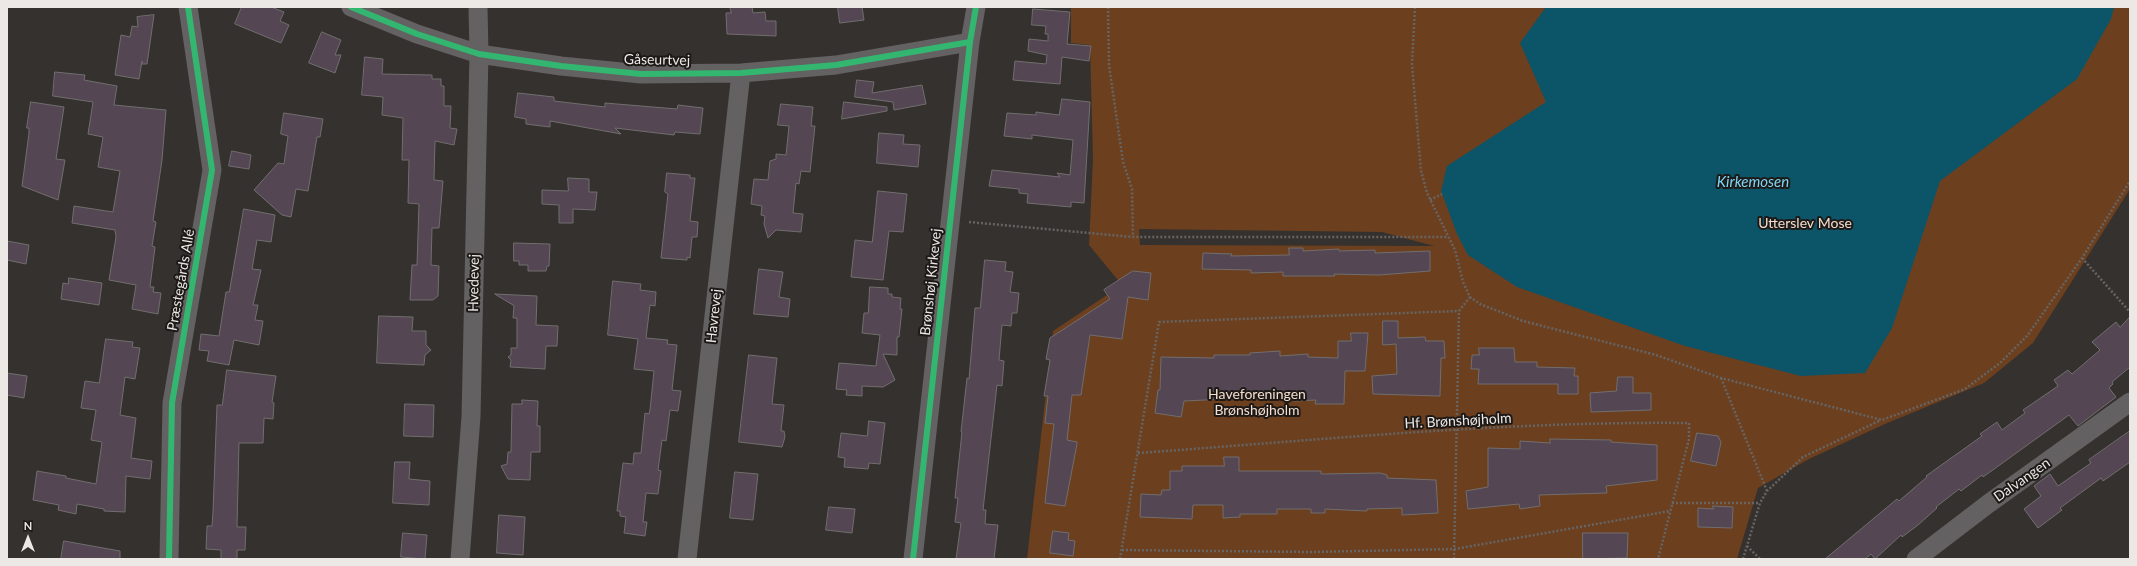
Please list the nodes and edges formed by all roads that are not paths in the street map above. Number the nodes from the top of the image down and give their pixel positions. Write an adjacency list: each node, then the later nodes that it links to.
1 (188, 7): 9 (street, Præstegårds Allé)
2 (351, 7): 6 (street, Gåseurtvej)
3 (478, 7): 6 (street, Hvedevej)
4 (976, 7): 5 (street, Brønshøj Kirkevej)
5 (970, 42): 7 (street, Gåseurtvej); 12 (street, Brønshøj Kirkevej)
6 (479, 54): 7 (street, Gåseurtvej); 10 (street, Hvedevej)
7 (742, 73): 11 (street, Havrevej)
8 (2130, 402): 13 (street, Dalvangen)
9 (169, 559)
10 (460, 559)
11 (688, 559)
12 (913, 559)
13 (1916, 559)

